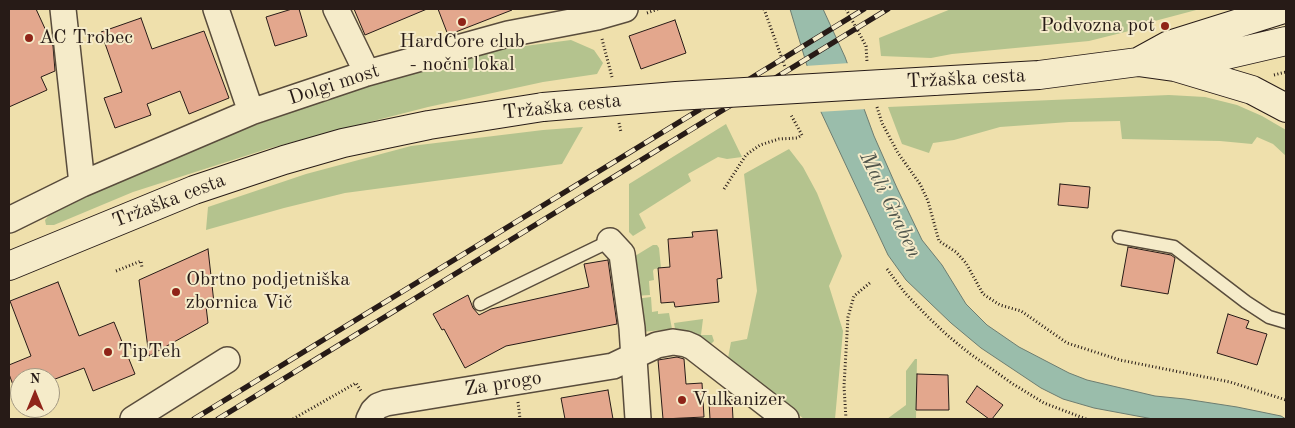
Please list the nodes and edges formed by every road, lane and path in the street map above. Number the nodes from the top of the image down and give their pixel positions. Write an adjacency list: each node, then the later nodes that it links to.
1 (63, 9): 24 (street)
2 (216, 9): 20 (street)
3 (336, 9): 15 (street)
4 (625, 9): 8 (street, Dolgi most)
5 (764, 9): 10 (path)
6 (846, 9): 13 (path)
7 (1284, 9): 11 (main road, Tržaška cesta)
8 (597, 17): 15 (street, Dolgi most); 17 (path)
9 (1286, 41): 12 (main road, Tržaška cesta)
10 (777, 45)
11 (1138, 62): 12 (main road, Tržaška cesta); 29 (main road, Tržaška cesta, bridge)
12 (1174, 67): 19 (main road)
13 (867, 68)
14 (1286, 72): 16 (path)
15 (367, 73): 20 (street, Dolgi most)
16 (1278, 74)
17 (613, 84)
18 (875, 102): 38 (path)
19 (1286, 108)
20 (250, 112): 24 (street, Dolgi most)
21 (791, 115): 25 (path)
22 (619, 122): 23 (path)
23 (620, 132)
24 (82, 184): 26 (street, Dolgi most)
25 (724, 189)
26 (9, 220)
27 (1120, 236): 35 (lane)
28 (610, 241): 34 (lane); 36 (street)
29 (9, 266)
30 (142, 268): 32 (path)
31 (887, 269): 47 (path)
32 (116, 271)
33 (871, 282): 46 (path)
34 (480, 304)
35 (1286, 322)
36 (633, 356): 40 (street, Za progo); 44 (street); 45 (street)
37 (227, 360): 41 (street)
38 (1286, 400)
39 (518, 403): 43 (path)
40 (371, 415): 42 (path)
41 (133, 419)
42 (293, 419)
43 (520, 419)
44 (638, 419)
45 (786, 419)
46 (846, 419)
47 (1086, 419)

